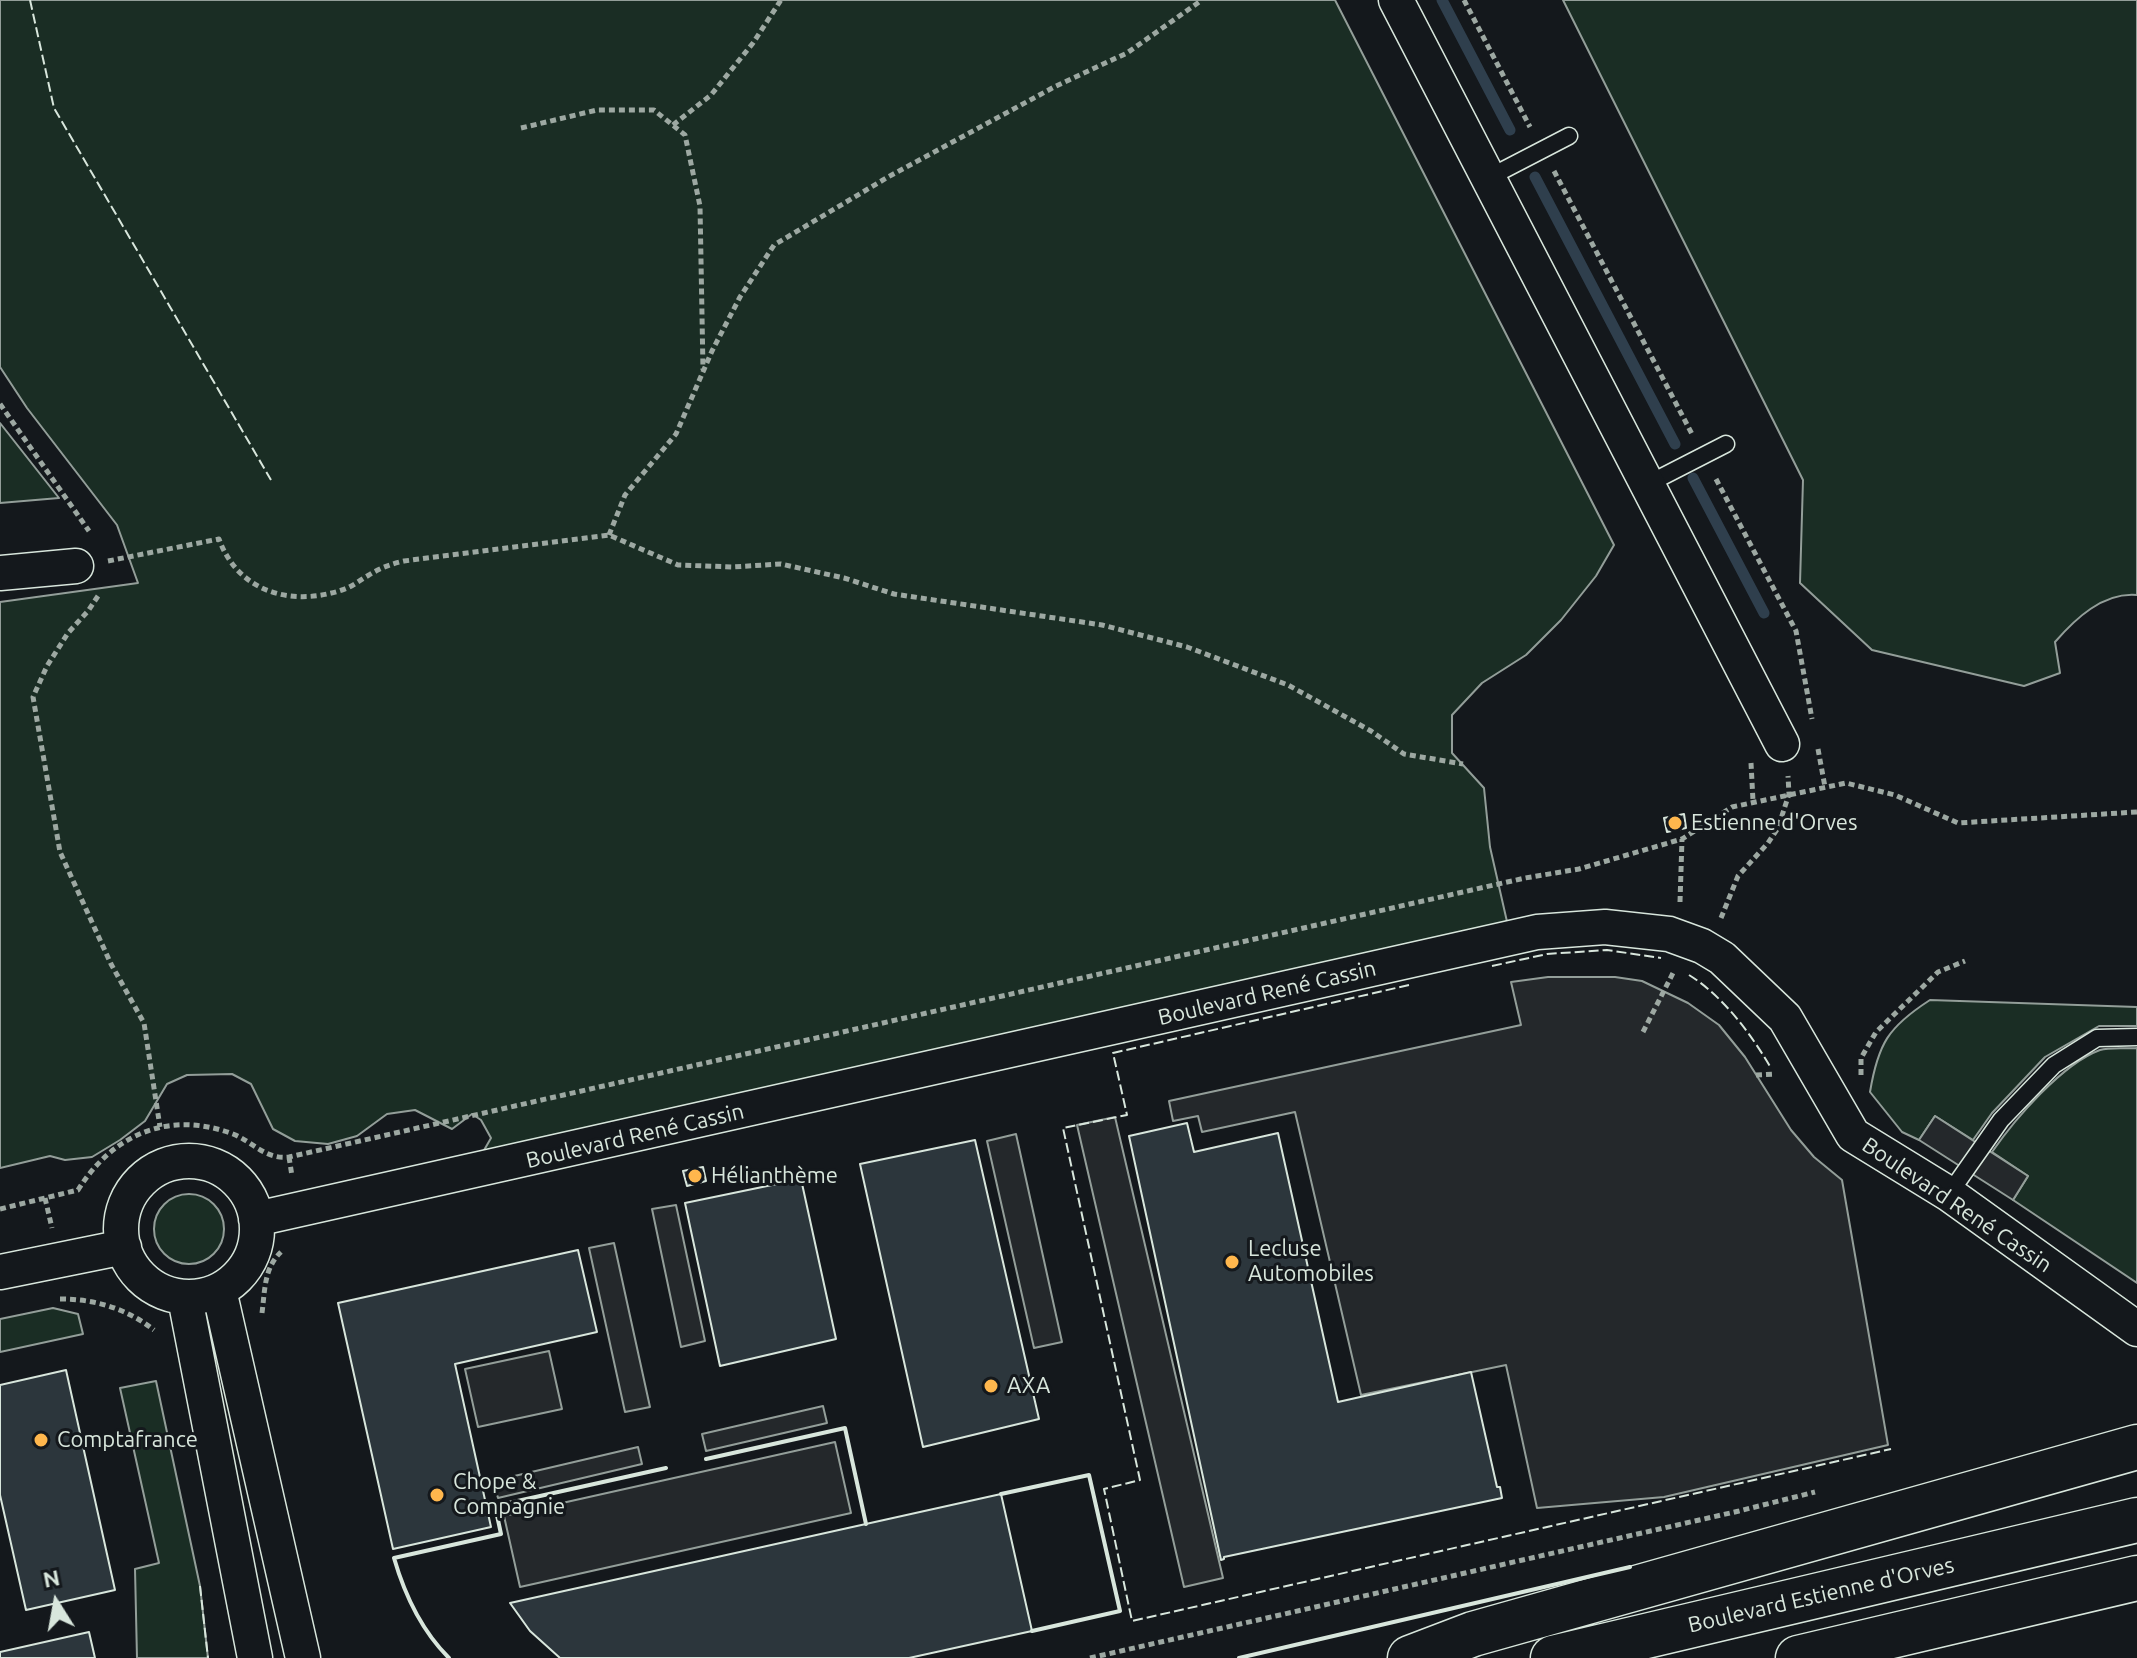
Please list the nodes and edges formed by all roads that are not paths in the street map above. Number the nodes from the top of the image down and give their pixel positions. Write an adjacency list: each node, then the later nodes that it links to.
1 (1396, 0): 3 (street)
2 (1569, 136): 3 (lane)
3 (1488, 178): 5 (street)
4 (1726, 444): 5 (lane)
5 (1648, 484): 8 (street)
6 (98, 558): 7 (street)
7 (0, 573)
8 (1782, 744)
9 (2137, 1037): 10 (lane)
10 (1949, 1194): 11 (street, Boulevard René Cassin); 16 (street, Boulevard René Cassin)
11 (256, 1219): 12 (street); 14 (street)
12 (124, 1247): 13 (street); 15 (street)
13 (0, 1272)
14 (219, 1290): 15 (street); 21 (street)
15 (185, 1298): 20 (street)
16 (2137, 1329)
17 (2137, 1447): 22 (main road)
18 (2137, 1520): 23 (main road, Boulevard Estienne d'Orves)
19 (2120, 1582): 24 (main road)
20 (255, 1658)
21 (303, 1658)
22 (1410, 1658)
23 (1553, 1658)
24 (1798, 1658)

